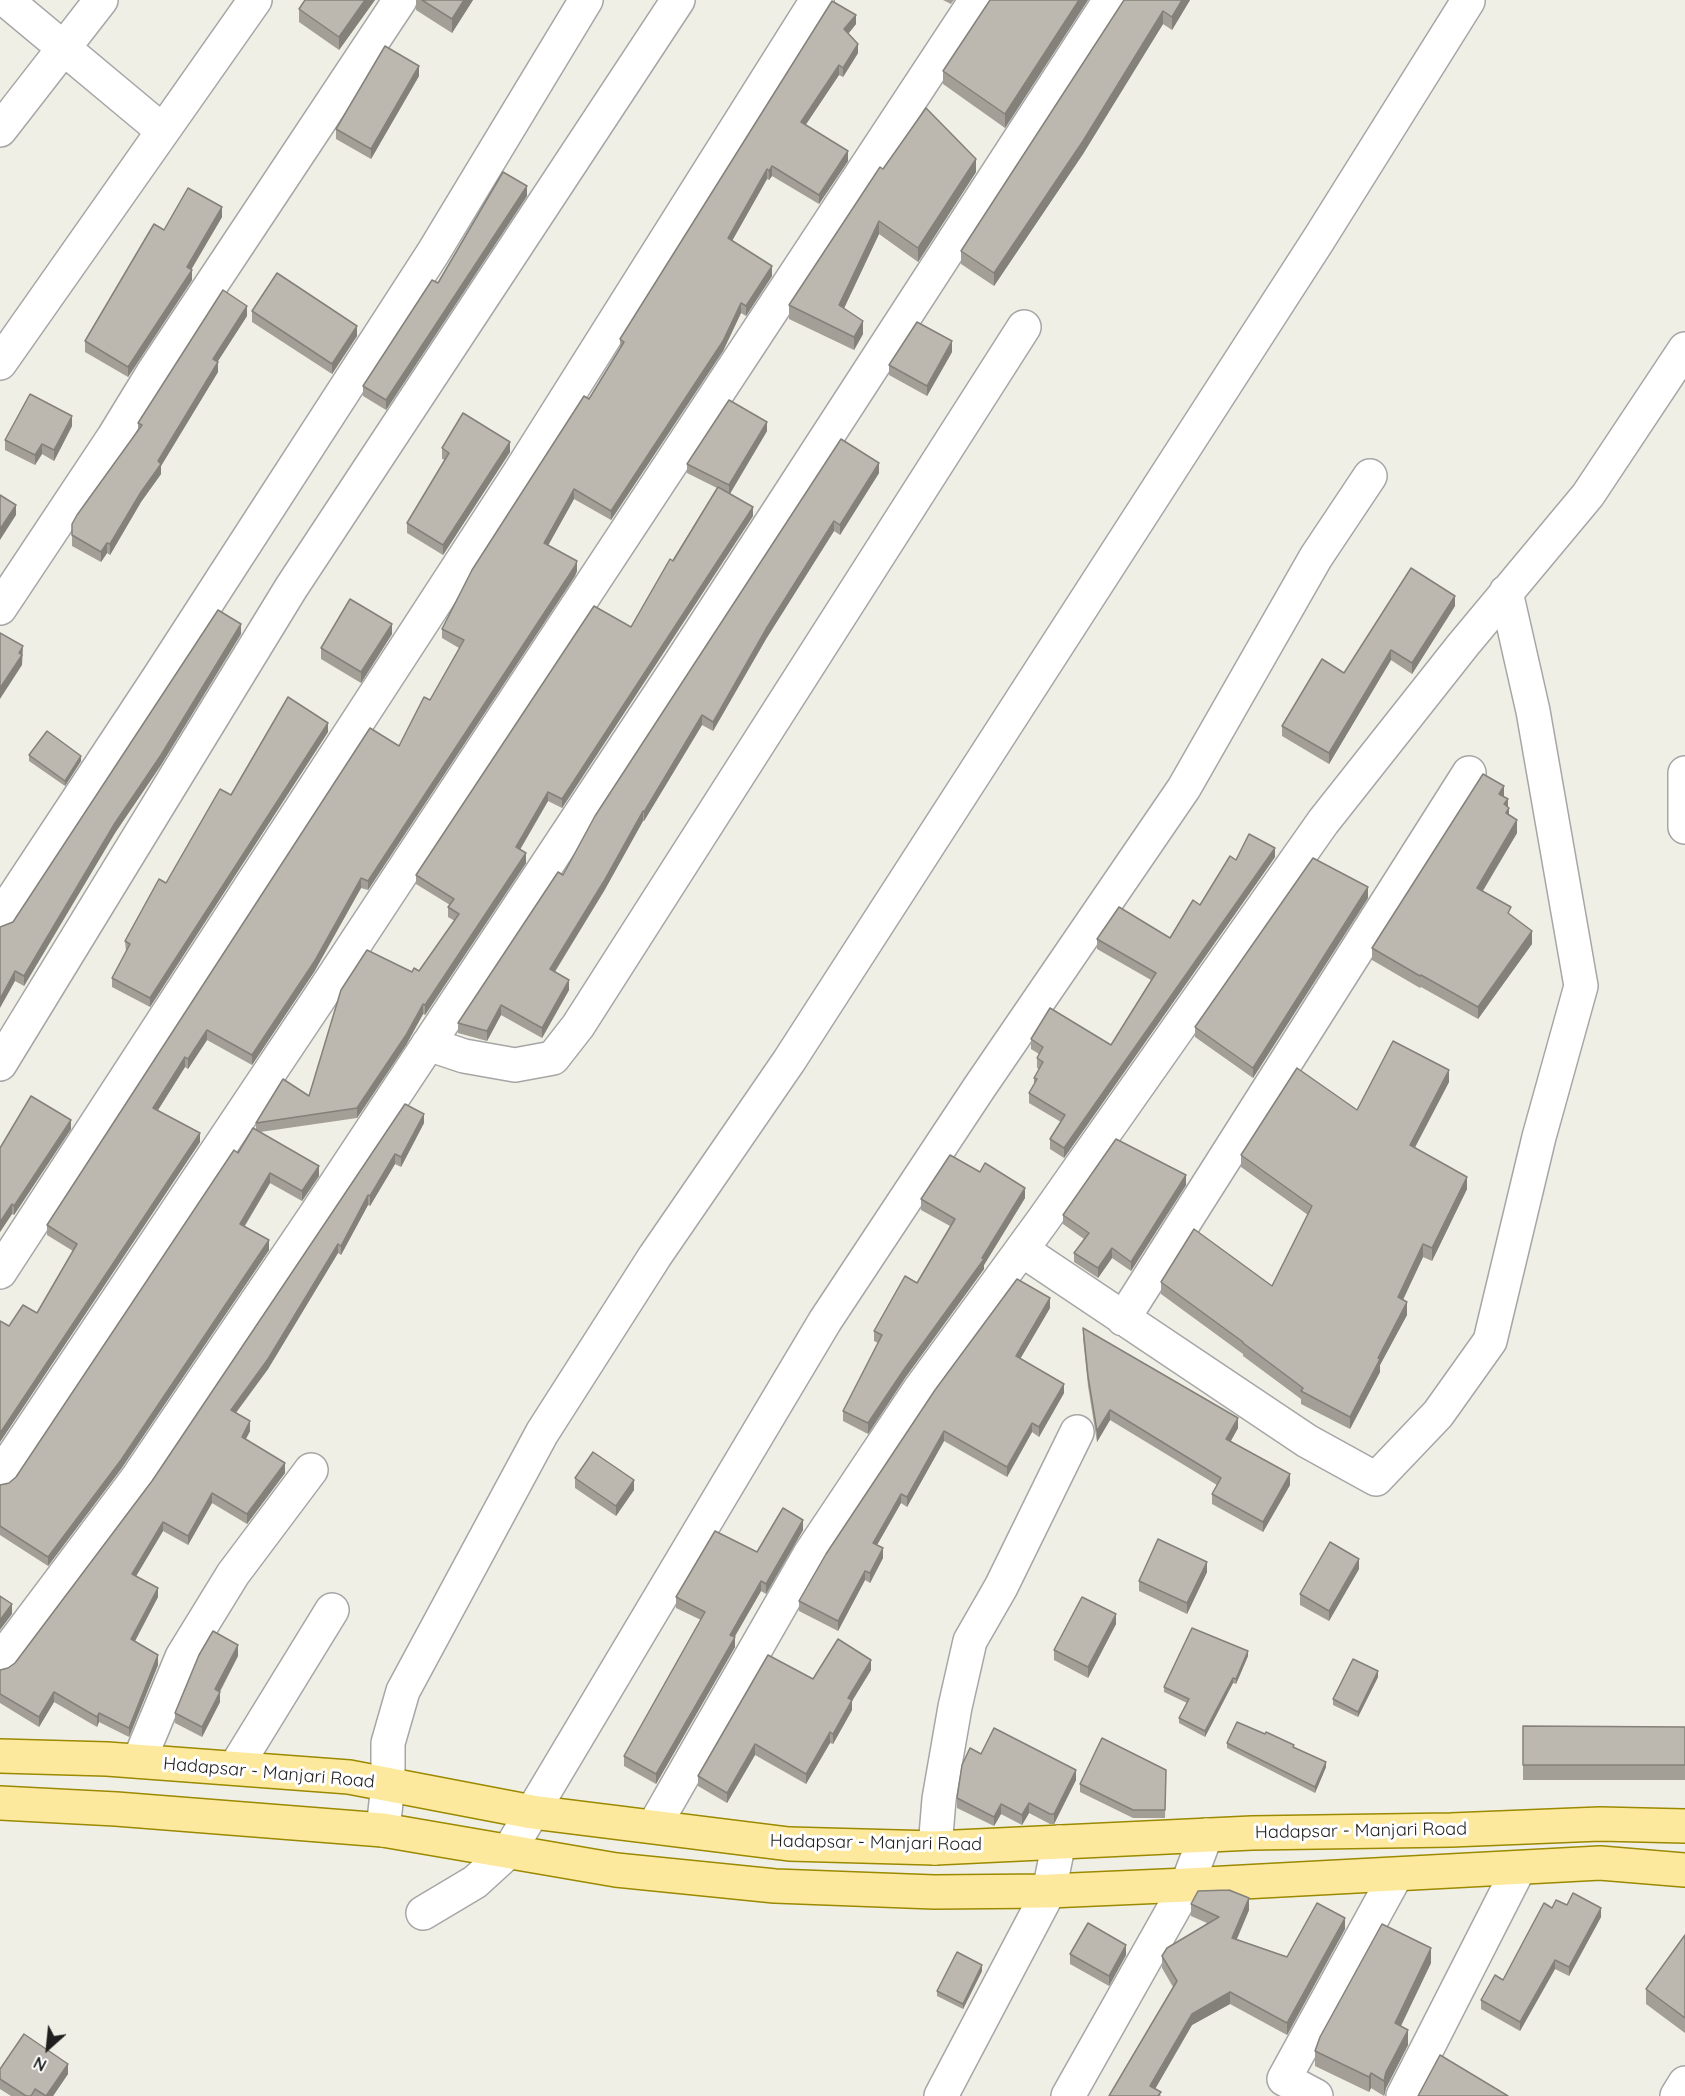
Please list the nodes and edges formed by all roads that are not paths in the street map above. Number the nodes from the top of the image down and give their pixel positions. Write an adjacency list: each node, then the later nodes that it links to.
1 (6, 0): 11 (street)
2 (101, 0): 11 (street)
3 (255, 0): 13 (street)
4 (400, 0): 19 (street)
5 (586, 0): 23 (street)
6 (678, 0): 25 (street)
7 (816, 0): 27 (street)
8 (976, 0): 31 (street)
9 (1110, 0): 24 (street)
10 (1468, 1): 37 (street)
11 (63, 48): 12 (street); 13 (street)
12 (0, 130)
13 (163, 131): 16 (street)
14 (1024, 327): 24 (street)
15 (1685, 349): 18 (street)
16 (0, 363)
17 (1370, 476): 39 (street)
18 (1506, 592): 26 (street); 28 (street)
19 (0, 608)
20 (1469, 773): 28 (street)
21 (1685, 773): 22 (street)
22 (1685, 827)
23 (0, 918)
24 (428, 1044): 33 (street)
25 (0, 1064)
26 (1022, 1250): 28 (street); 40 (street)
27 (0, 1272)
28 (1123, 1319)
29 (1077, 1432): 45 (street)
30 (311, 1470): 35 (street)
31 (0, 1476)
32 (332, 1610): 36 (street)
33 (0, 1661)
34 (0, 1756): 35 (main road, Hadapsar - Manjari Road)
35 (139, 1761): 36 (main road, Hadapsar - Manjari Road)
36 (235, 1768): 37 (main road, Hadapsar - Manjari Road)
37 (388, 1784): 39 (main road, Hadapsar - Manjari Road); 42 (street)
38 (0, 1803): 42 (main road)
39 (532, 1812): 40 (main road, Hadapsar - Manjari Road); 46 (street)
40 (654, 1826): 45 (main road, Hadapsar - Manjari Road)
41 (1685, 1826): 43 (main road, Hadapsar - Manjari Road)
42 (383, 1830): 46 (main road)
43 (1206, 1835): 44 (main road, Hadapsar - Manjari Road); 50 (street)
44 (1059, 1842): 45 (main road, Hadapsar - Manjari Road); 51 (street)
45 (935, 1848)
46 (509, 1851): 51 (main road); 52 (street)
47 (1519, 1868): 48 (main road); 49 (main road); 57 (street)
48 (1685, 1870)
49 (1396, 1875): 50 (main road); 56 (street)
50 (1186, 1886): 51 (main road); 55 (street)
51 (1049, 1891): 54 (street)
52 (423, 1913)
53 (1685, 2083): 58 (street)
54 (942, 2096)
55 (1068, 2096)
56 (1316, 2096)
57 (1403, 2096)
58 (1677, 2096)

